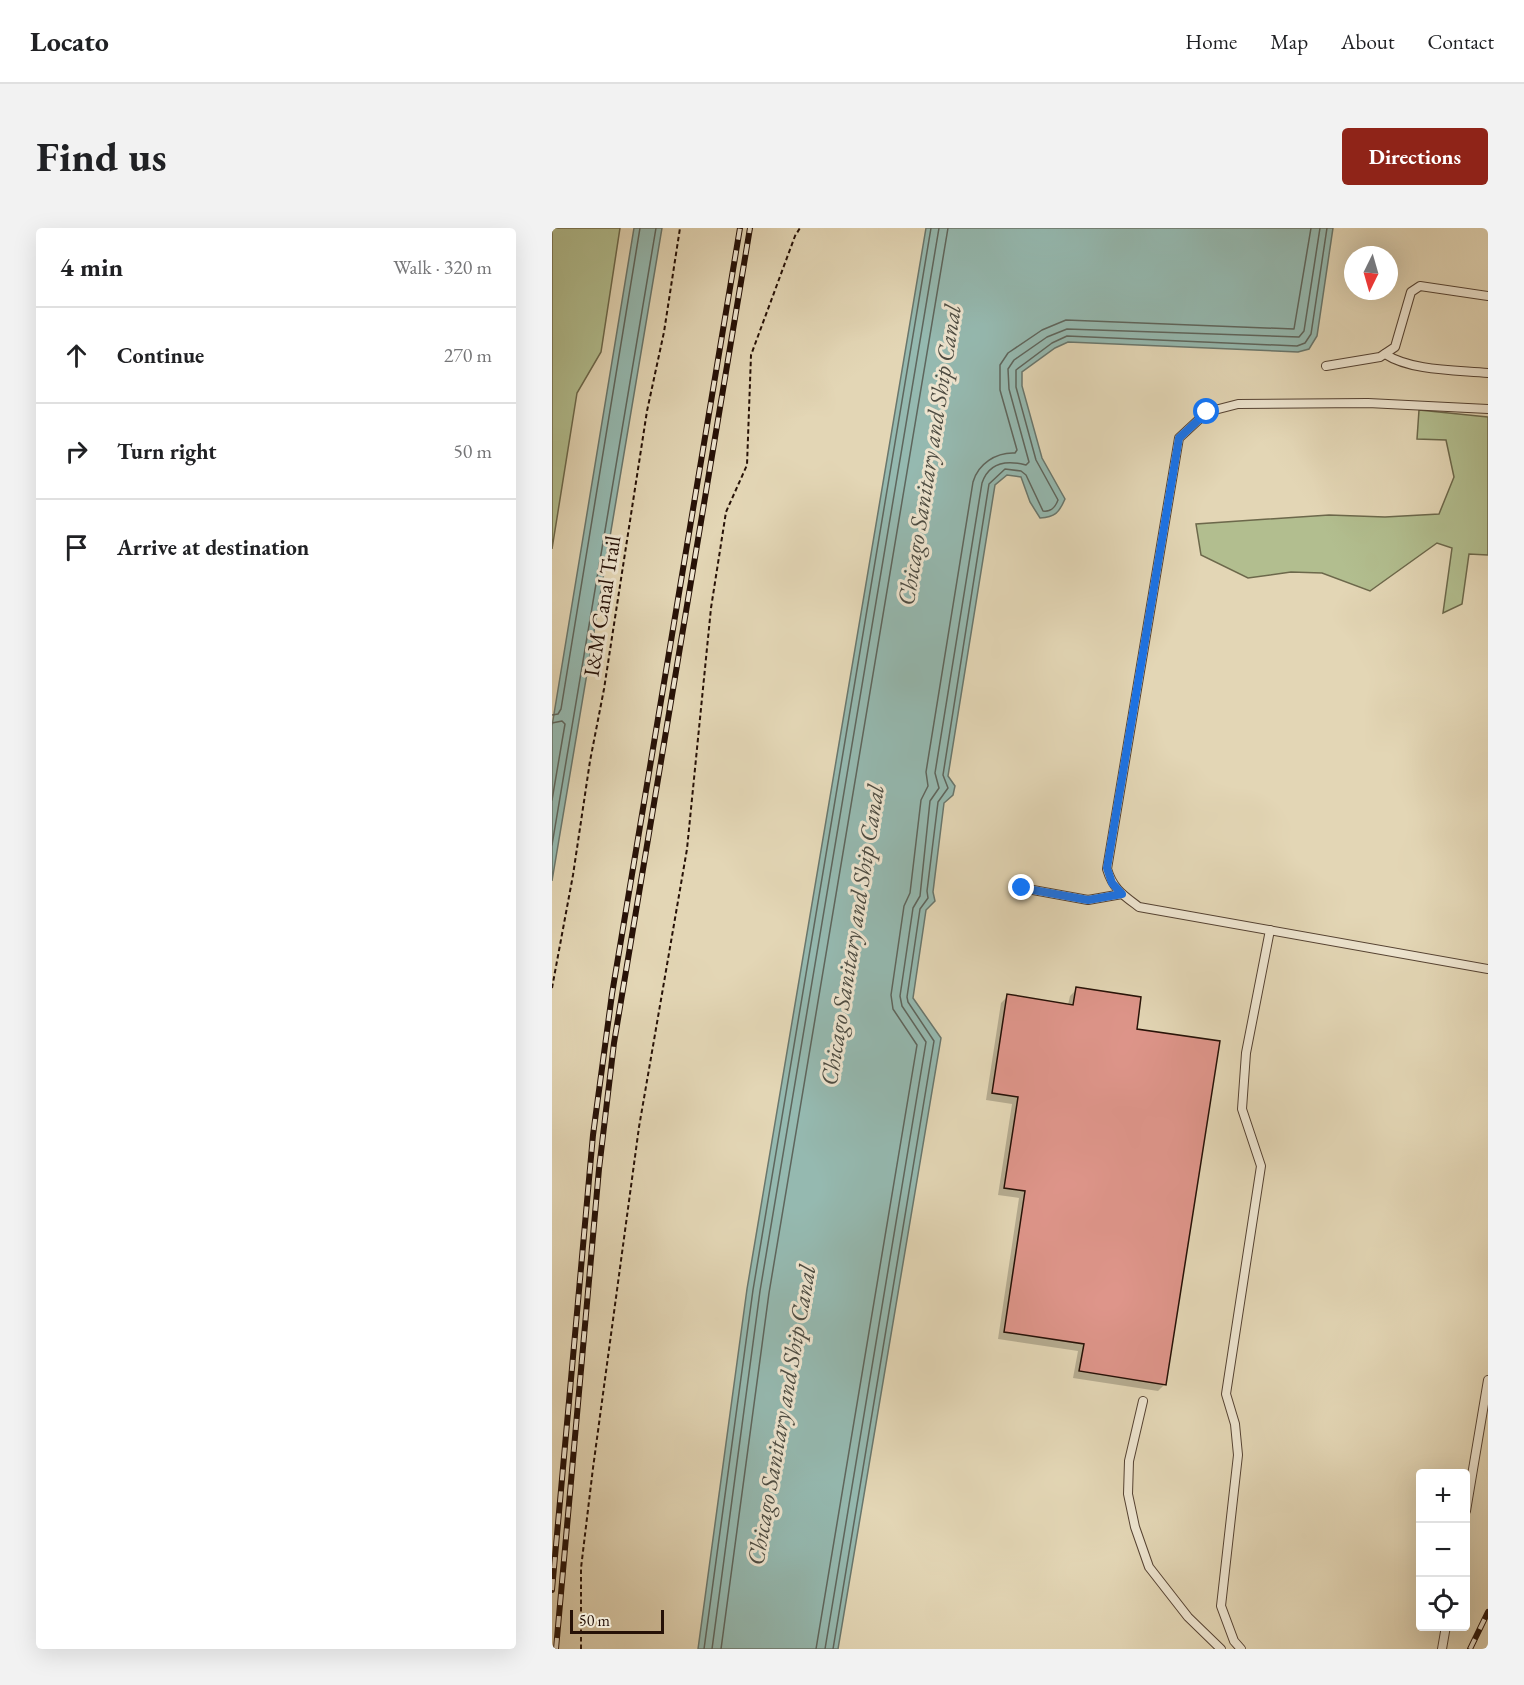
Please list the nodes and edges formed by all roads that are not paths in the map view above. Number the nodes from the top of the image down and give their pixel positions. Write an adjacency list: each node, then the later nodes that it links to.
1 (1488, 296): 2 (lane)
2 (1385, 354): 3 (lane); 4 (lane)
3 (1326, 366)
4 (1488, 373)
5 (1488, 409): 7 (lane)
6 (1022, 888): 7 (lane)
7 (1122, 894): 8 (lane)
8 (1270, 930): 9 (lane); 15 (lane)
9 (1488, 969)
10 (1488, 1380): 12 (lane)
11 (1143, 1401): 14 (lane)
12 (1470, 1487)
13 (1445, 1631): 16 (lane)
14 (1221, 1649)
15 (1241, 1649)
16 (1442, 1649)

